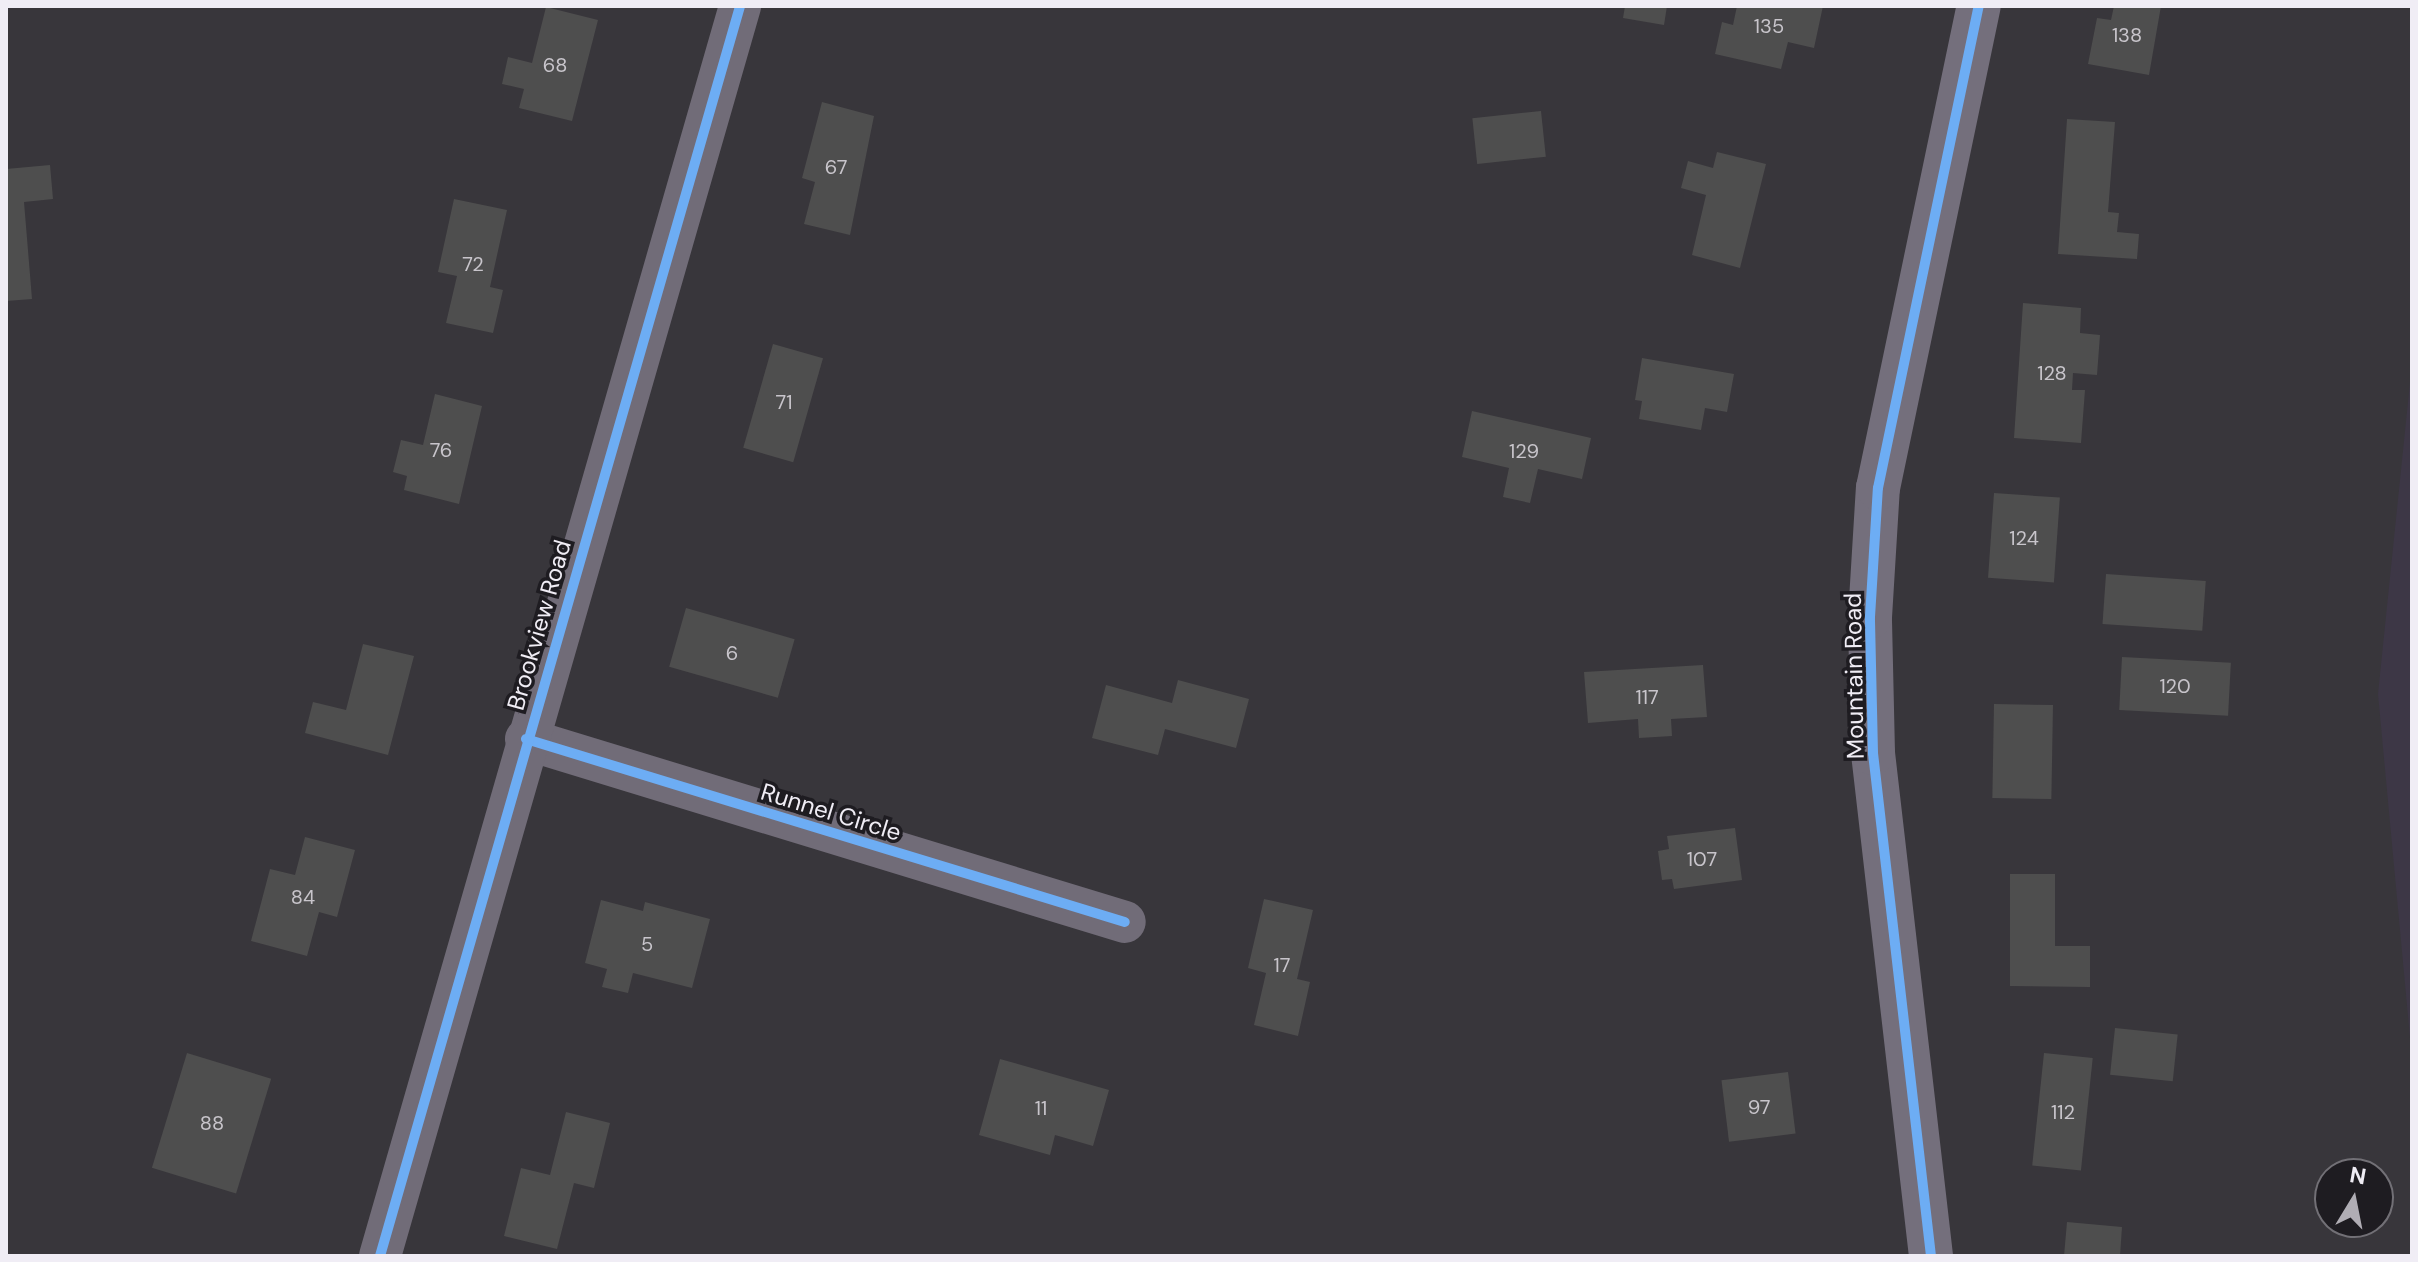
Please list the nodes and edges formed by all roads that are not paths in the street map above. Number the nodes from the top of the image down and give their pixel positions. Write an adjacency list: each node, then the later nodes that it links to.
1 (740, 6): 3 (street, Brookview Road)
2 (1979, 6): 6 (street, Mountain Road)
3 (526, 739): 4 (street, Runnel Circle); 5 (street, Brookview Road)
4 (1125, 922)
5 (380, 1256)
6 (1931, 1256)

